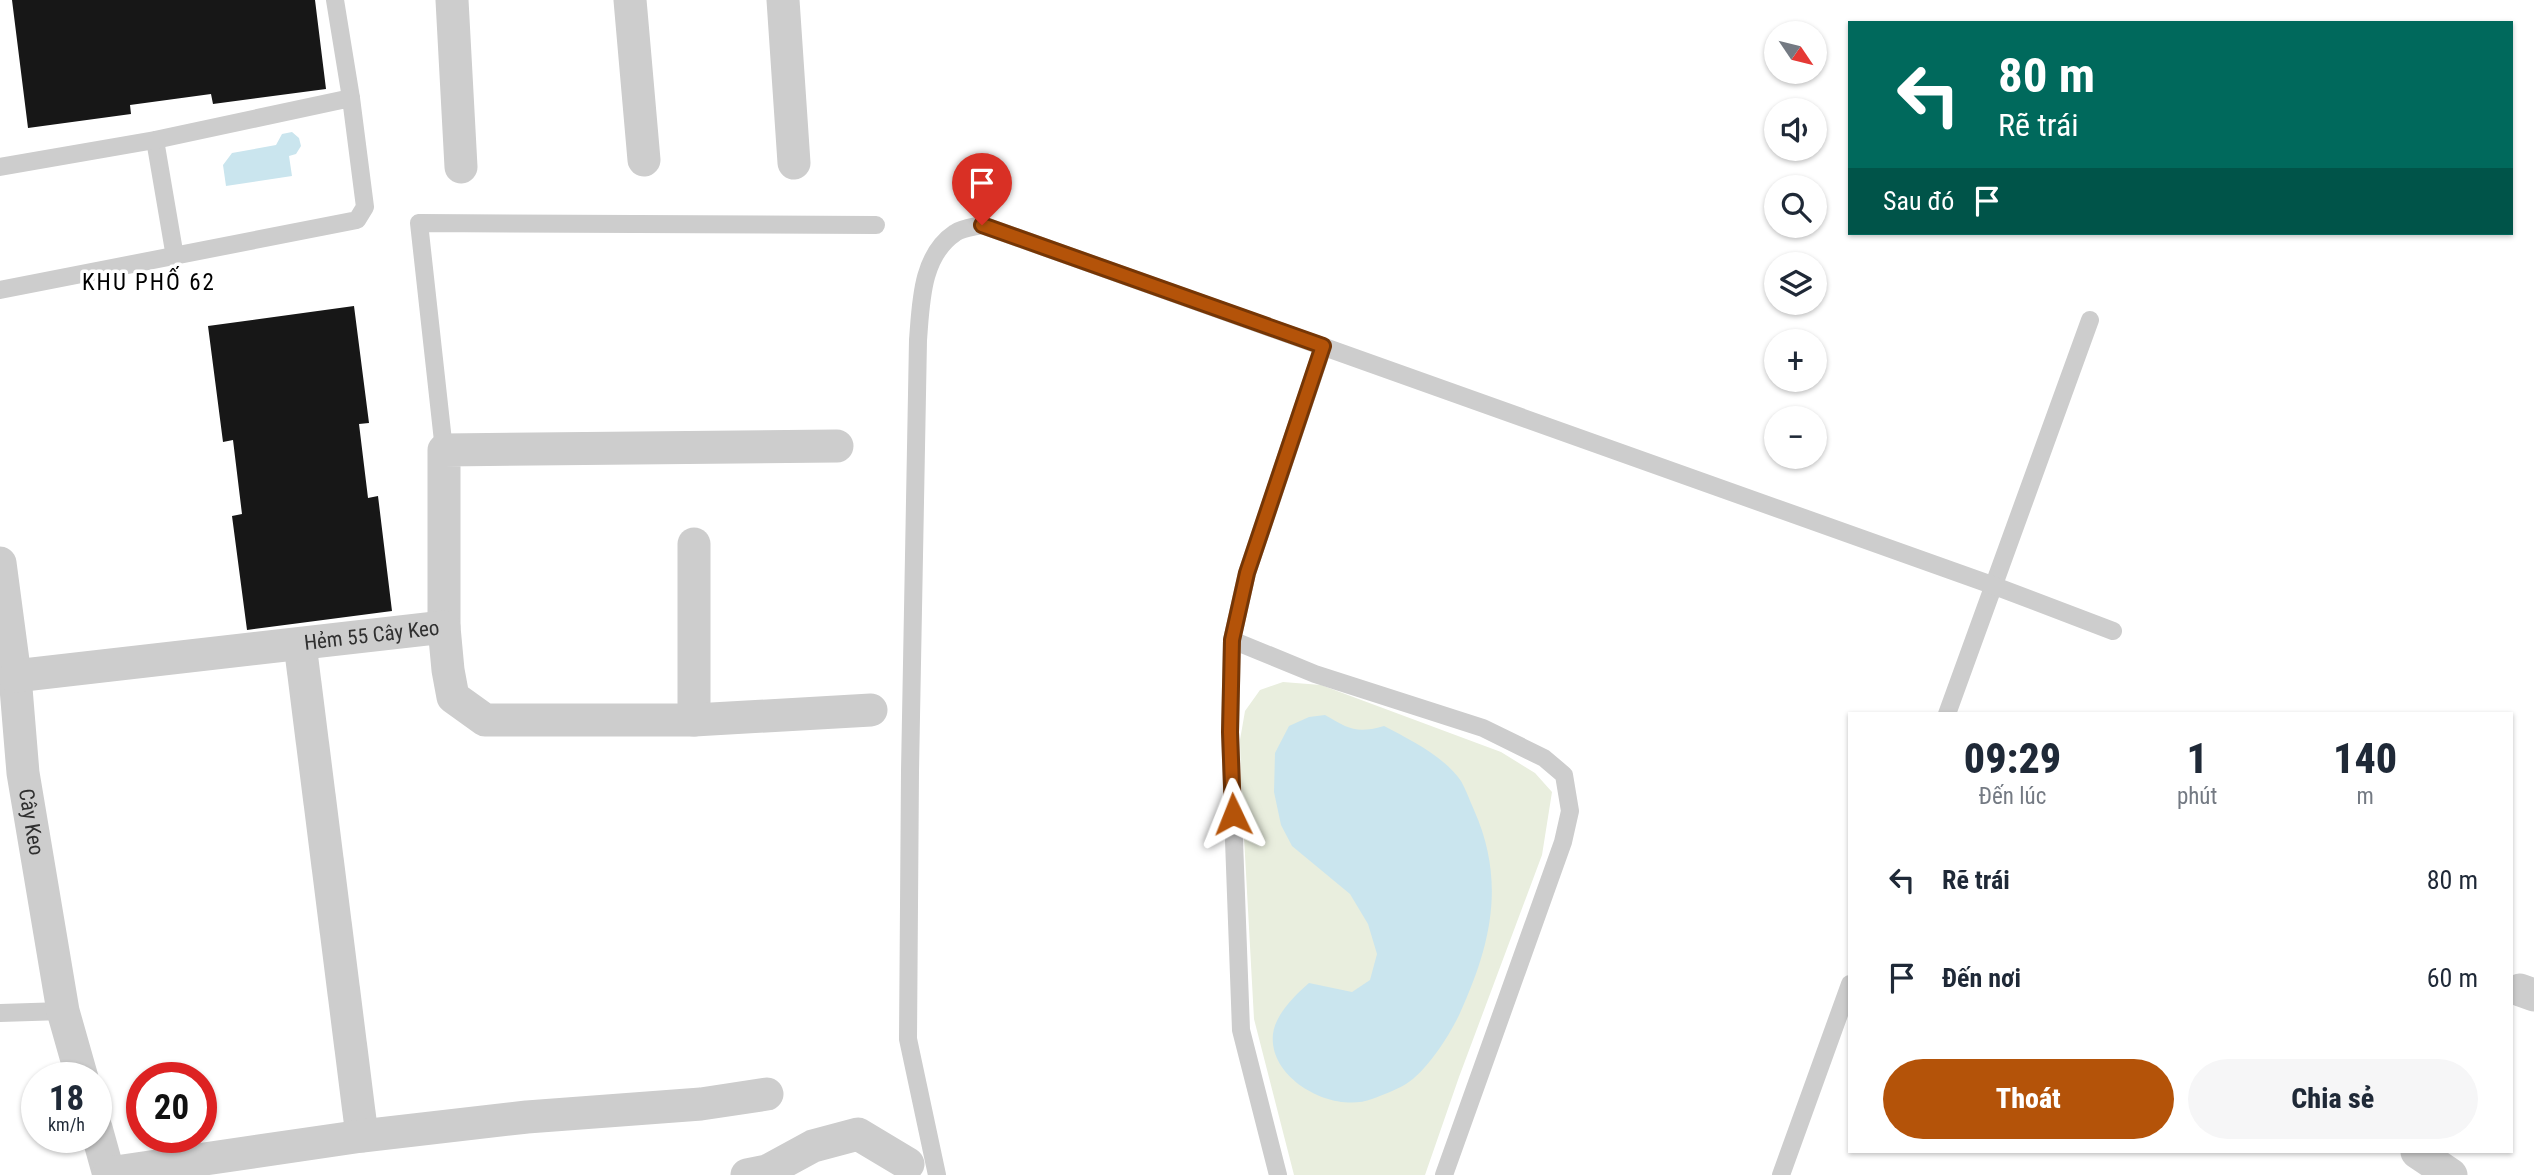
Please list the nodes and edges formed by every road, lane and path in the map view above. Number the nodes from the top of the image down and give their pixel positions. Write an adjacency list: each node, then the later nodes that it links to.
1 (335, 0): 5 (lane)
2 (452, 0): 10 (street)
3 (630, 0): 7 (street)
4 (783, 0): 8 (street)
5 (351, 98): 6 (lane); 12 (lane)
6 (155, 140): 9 (lane); 12 (lane)
7 (644, 160)
8 (794, 163)
9 (0, 167)
10 (461, 167)
11 (876, 225): 17 (lane)
12 (175, 257): 13 (lane)
13 (0, 290)
14 (2090, 320): 20 (lane)
15 (1323, 346): 20 (lane); 23 (lane); 38 (lane)
16 (836, 446): 17 (street)
17 (443, 450): 21 (street)
18 (694, 544): 28 (street)
19 (0, 563): 25 (street, Cây Keo)
20 (1992, 585): 22 (lane); 27 (lane)
21 (444, 627): 24 (street, Hẻm 55 Cây Keo); 28 (street, Hẻm 55 Cây Keo)
22 (2113, 631)
23 (1232, 640): 41 (lane); 42 (lane)
24 (300, 644): 25 (street, Hẻm 55 Cây Keo); 35 (street)
25 (8, 676): 29 (street, Cây Keo)
26 (871, 710): 28 (street, Hẻm 55 Cây Keo)
27 (1948, 712)
28 (694, 720)
29 (11, 774): 31 (street, Cây Keo)
30 (1848, 990): 43 (lane)
31 (63, 1011): 32 (lane); 33 (street, Cây Keo)
32 (0, 1013)
33 (77, 1062)
34 (767, 1094): 35 (street)
35 (362, 1136): 39 (street)
36 (103, 1153): 39 (street)
37 (2418, 1153): 44 (street)
38 (923, 1169): 40 (street)
39 (109, 1174)
40 (747, 1175)
41 (1278, 1175)
42 (1444, 1175)
43 (1781, 1175)
44 (2451, 1175)

